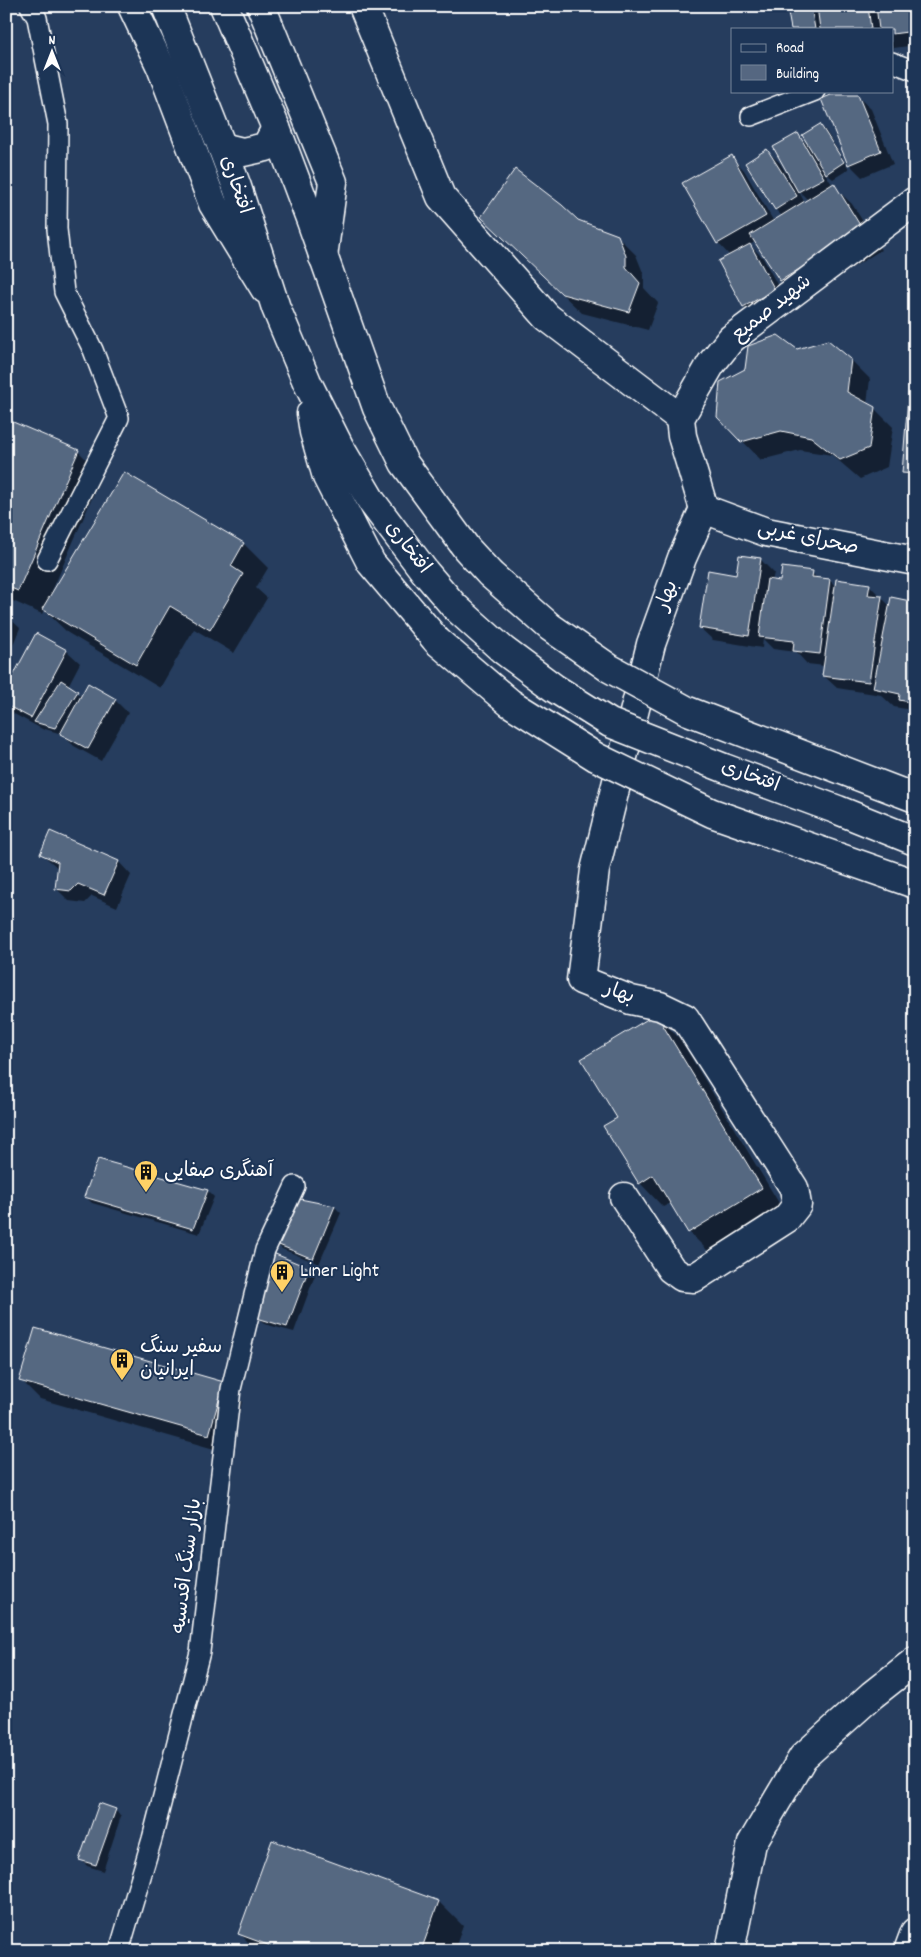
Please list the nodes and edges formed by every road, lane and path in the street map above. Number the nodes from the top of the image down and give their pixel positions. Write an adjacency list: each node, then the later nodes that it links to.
1 (30, 6): 19 (lane)
2 (132, 6): 15 (main road)
3 (166, 6): 12 (main road, افتخاری)
4 (224, 6): 11 (main road, افتخاری)
5 (261, 6): 14 (main road)
6 (363, 6): 17 (main road)
7 (894, 63): 8 (lane)
8 (915, 71)
9 (812, 92): 10 (lane)
10 (751, 116)
11 (276, 128): 12 (main road); 14 (main road, افتخاری)
12 (222, 147): 15 (main road, افتخاری)
13 (915, 201): 17 (main road, شهید صمیع)
14 (323, 257): 21 (main road, افتخاری, bridge)
15 (276, 308): 16 (main road, افتخاری)
16 (307, 382): 22 (main road, افتخاری, bridge); 23 (main road, bridge)
17 (680, 418): 18 (main road)
18 (704, 509): 20 (main road, صحرای غربی); 25 (main road, بهار)
19 (47, 560)
20 (915, 561)
21 (915, 798)
22 (915, 841)
23 (915, 884)
24 (295, 1186): 28 (lane, بازار سنگ اقدسیه)
25 (624, 1197)
26 (915, 1661): 29 (main road)
27 (915, 1932): 30 (main road)
28 (120, 1951)
29 (730, 1951)
30 (908, 1951)

